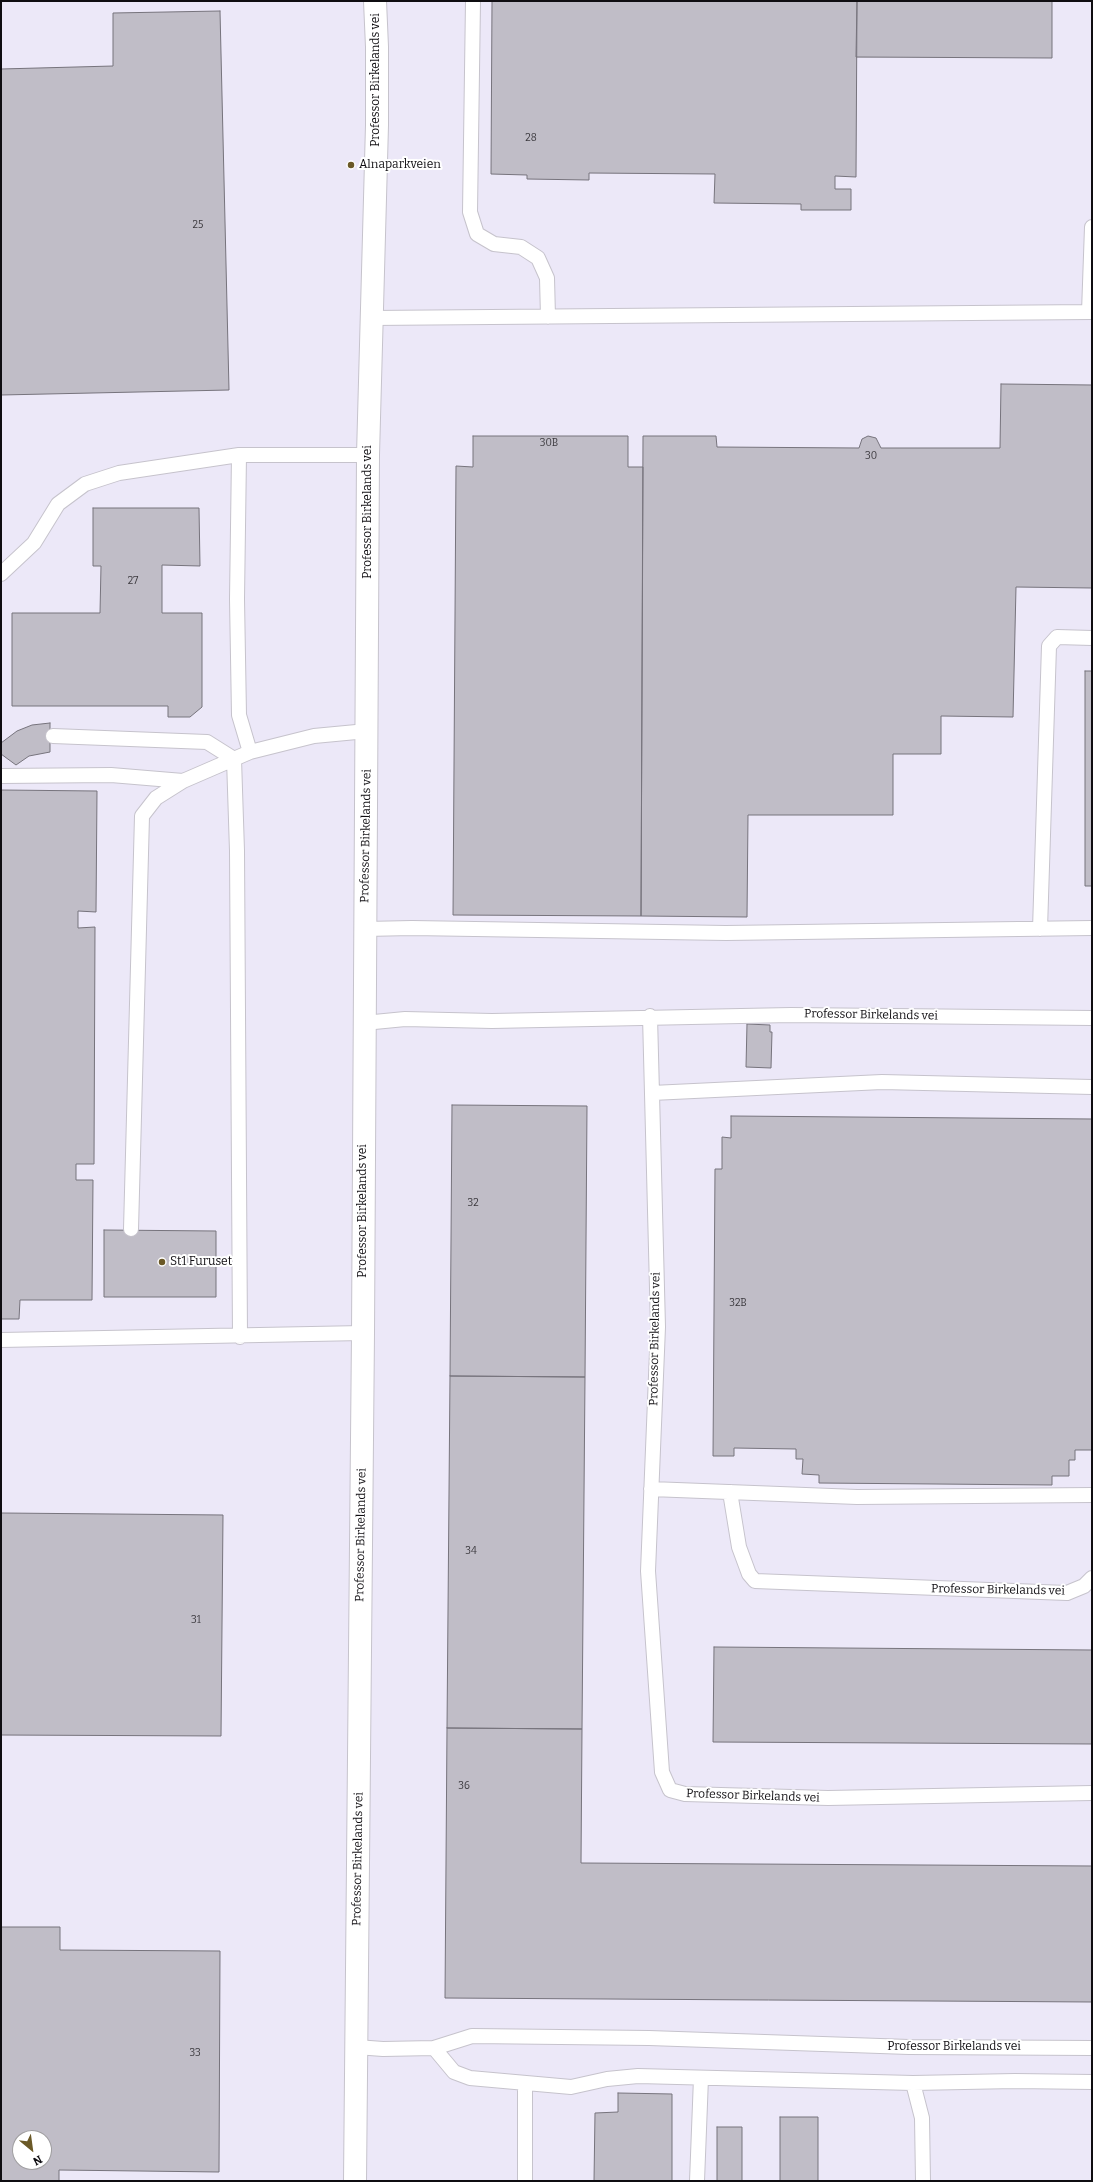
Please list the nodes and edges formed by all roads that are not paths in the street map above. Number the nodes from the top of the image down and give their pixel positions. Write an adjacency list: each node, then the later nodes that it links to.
1 (375, 1): 6 (main road, Professor Birkelands vei)
2 (473, 1): 5 (lane)
3 (1092, 227): 4 (lane)
4 (1090, 312): 5 (lane)
5 (548, 317): 6 (lane)
6 (371, 318): 8 (main road, Professor Birkelands vei)
7 (239, 455): 8 (lane); 9 (lane); 13 (lane)
8 (368, 455): 11 (main road, Professor Birkelands vei)
9 (1, 574)
10 (1092, 638): 19 (lane)
11 (367, 731): 13 (lane); 18 (main road, Professor Birkelands vei)
12 (53, 736): 14 (lane)
13 (250, 752): 14 (lane)
14 (234, 759): 16 (lane); 27 (lane)
15 (1, 776): 16 (lane)
16 (183, 781): 25 (lane)
17 (1092, 928): 19 (lane)
18 (364, 929): 19 (lane); 22 (main road, Professor Birkelands vei)
19 (1040, 929)
20 (650, 1016): 21 (lane, Professor Birkelands vei); 22 (lane, Professor Birkelands vei); 24 (lane, Professor Birkelands vei)
21 (1092, 1018)
22 (364, 1023): 26 (main road, Professor Birkelands vei)
23 (1092, 1087): 24 (lane)
24 (652, 1093): 29 (lane, Professor Birkelands vei)
25 (131, 1229)
26 (363, 1333): 27 (lane); 34 (main road, Professor Birkelands vei)
27 (240, 1337): 28 (lane)
28 (1, 1340)
29 (651, 1489): 30 (lane); 33 (lane, Professor Birkelands vei)
30 (730, 1492): 31 (lane); 32 (lane, Professor Birkelands vei)
31 (1092, 1494)
32 (1092, 1578)
33 (1092, 1793)
34 (356, 2047): 35 (lane, Professor Birkelands vei); 41 (main road, Professor Birkelands vei)
35 (434, 2048): 36 (lane, Professor Birkelands vei); 39 (lane)
36 (1092, 2048)
37 (701, 2078): 39 (lane); 40 (lane); 43 (lane)
38 (1092, 2082): 40 (lane)
39 (525, 2083): 42 (lane)
40 (913, 2083): 44 (lane)
41 (355, 2181)
42 (525, 2181)
43 (697, 2181)
44 (923, 2181)

